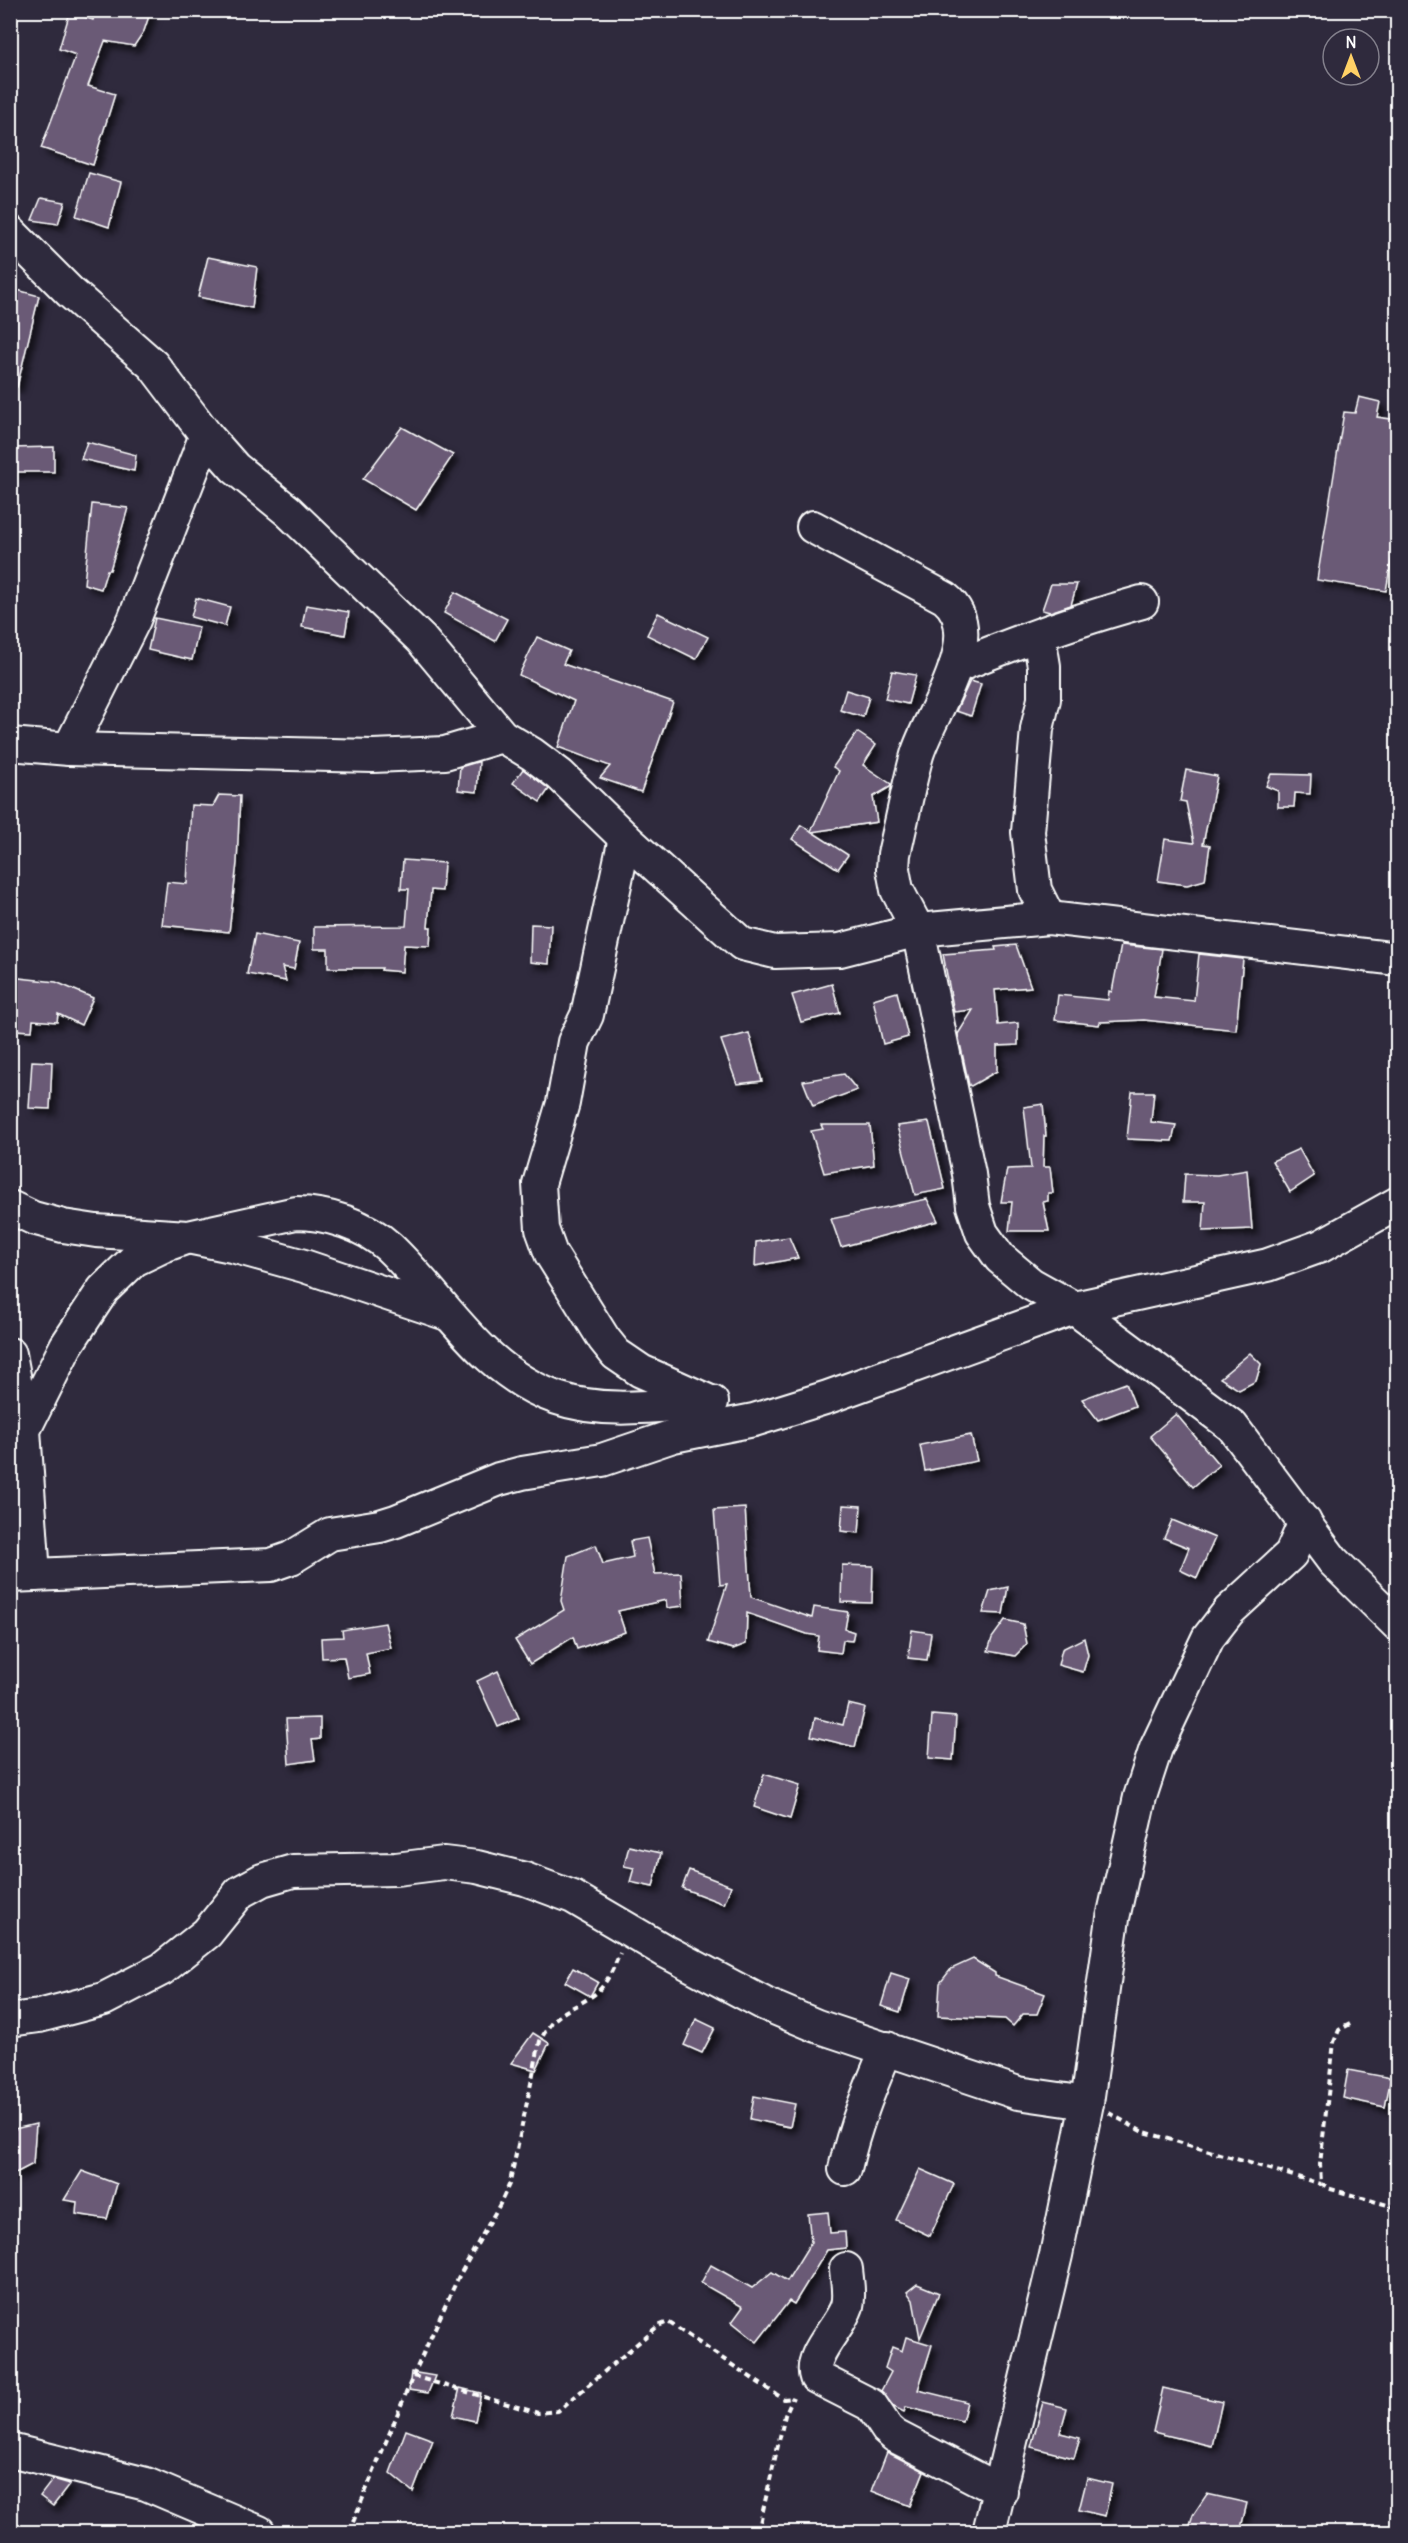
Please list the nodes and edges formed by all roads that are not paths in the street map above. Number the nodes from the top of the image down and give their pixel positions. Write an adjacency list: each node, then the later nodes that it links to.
1 (10, 232): 2 (street)
2 (206, 435): 7 (street); 9 (street)
3 (813, 527): 6 (street)
4 (1143, 602): 5 (street)
5 (1039, 636): 6 (street); 11 (street)
6 (955, 667): 12 (street)
7 (502, 736): 9 (street); 10 (street)
8 (10, 744): 9 (street)
9 (69, 748)
10 (625, 838): 12 (street); 20 (street)
11 (1049, 918): 12 (street); 13 (street)
12 (918, 930): 17 (street)
13 (1398, 959)
14 (1398, 1203): 17 (street)
15 (10, 1207): 16 (street)
16 (188, 1237): 18 (street); 18 (street); 22 (street)
17 (1074, 1308): 21 (street); 23 (street)
18 (448, 1314): 20 (street)
19 (10, 1354): 22 (street)
20 (712, 1402): 21 (street)
21 (754, 1420): 24 (street)
22 (24, 1430): 24 (street)
23 (1305, 1522): 25 (street); 28 (street)
24 (22, 1576)
25 (1398, 1625)
26 (10, 2020): 27 (street)
27 (887, 2048): 28 (street); 29 (street)
28 (1087, 2103): 32 (street)
29 (845, 2169)
30 (846, 2269): 32 (street)
31 (10, 2450): 33 (street)
32 (1001, 2491): 34 (street)
33 (259, 2532)
34 (989, 2532)

